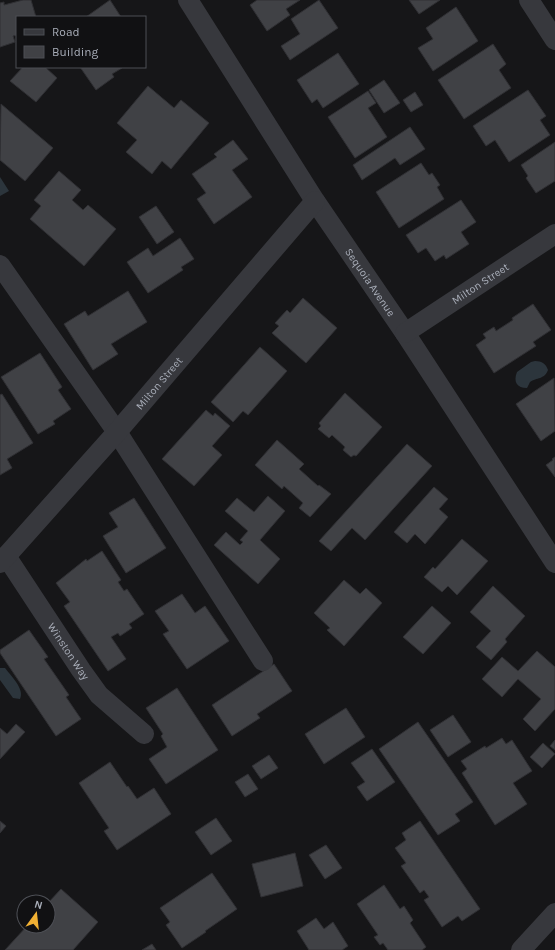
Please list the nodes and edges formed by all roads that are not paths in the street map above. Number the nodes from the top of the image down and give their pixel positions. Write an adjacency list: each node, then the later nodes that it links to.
1 (188, 0): 4 (street, Sequoia Avenue)
2 (529, 0): 3 (street)
3 (555, 40)
4 (315, 201): 7 (street, Sequoia Avenue); 8 (street, Milton Street)
5 (555, 234): 7 (street, Milton Street)
6 (0, 265): 8 (street)
7 (405, 333): 10 (street, Sequoia Avenue)
8 (117, 432): 9 (street, Milton Street); 11 (street)
9 (3, 560): 12 (street, Winston Way)
10 (555, 563)
11 (263, 661)
12 (144, 734)
13 (555, 913): 14 (street)
14 (521, 950)

